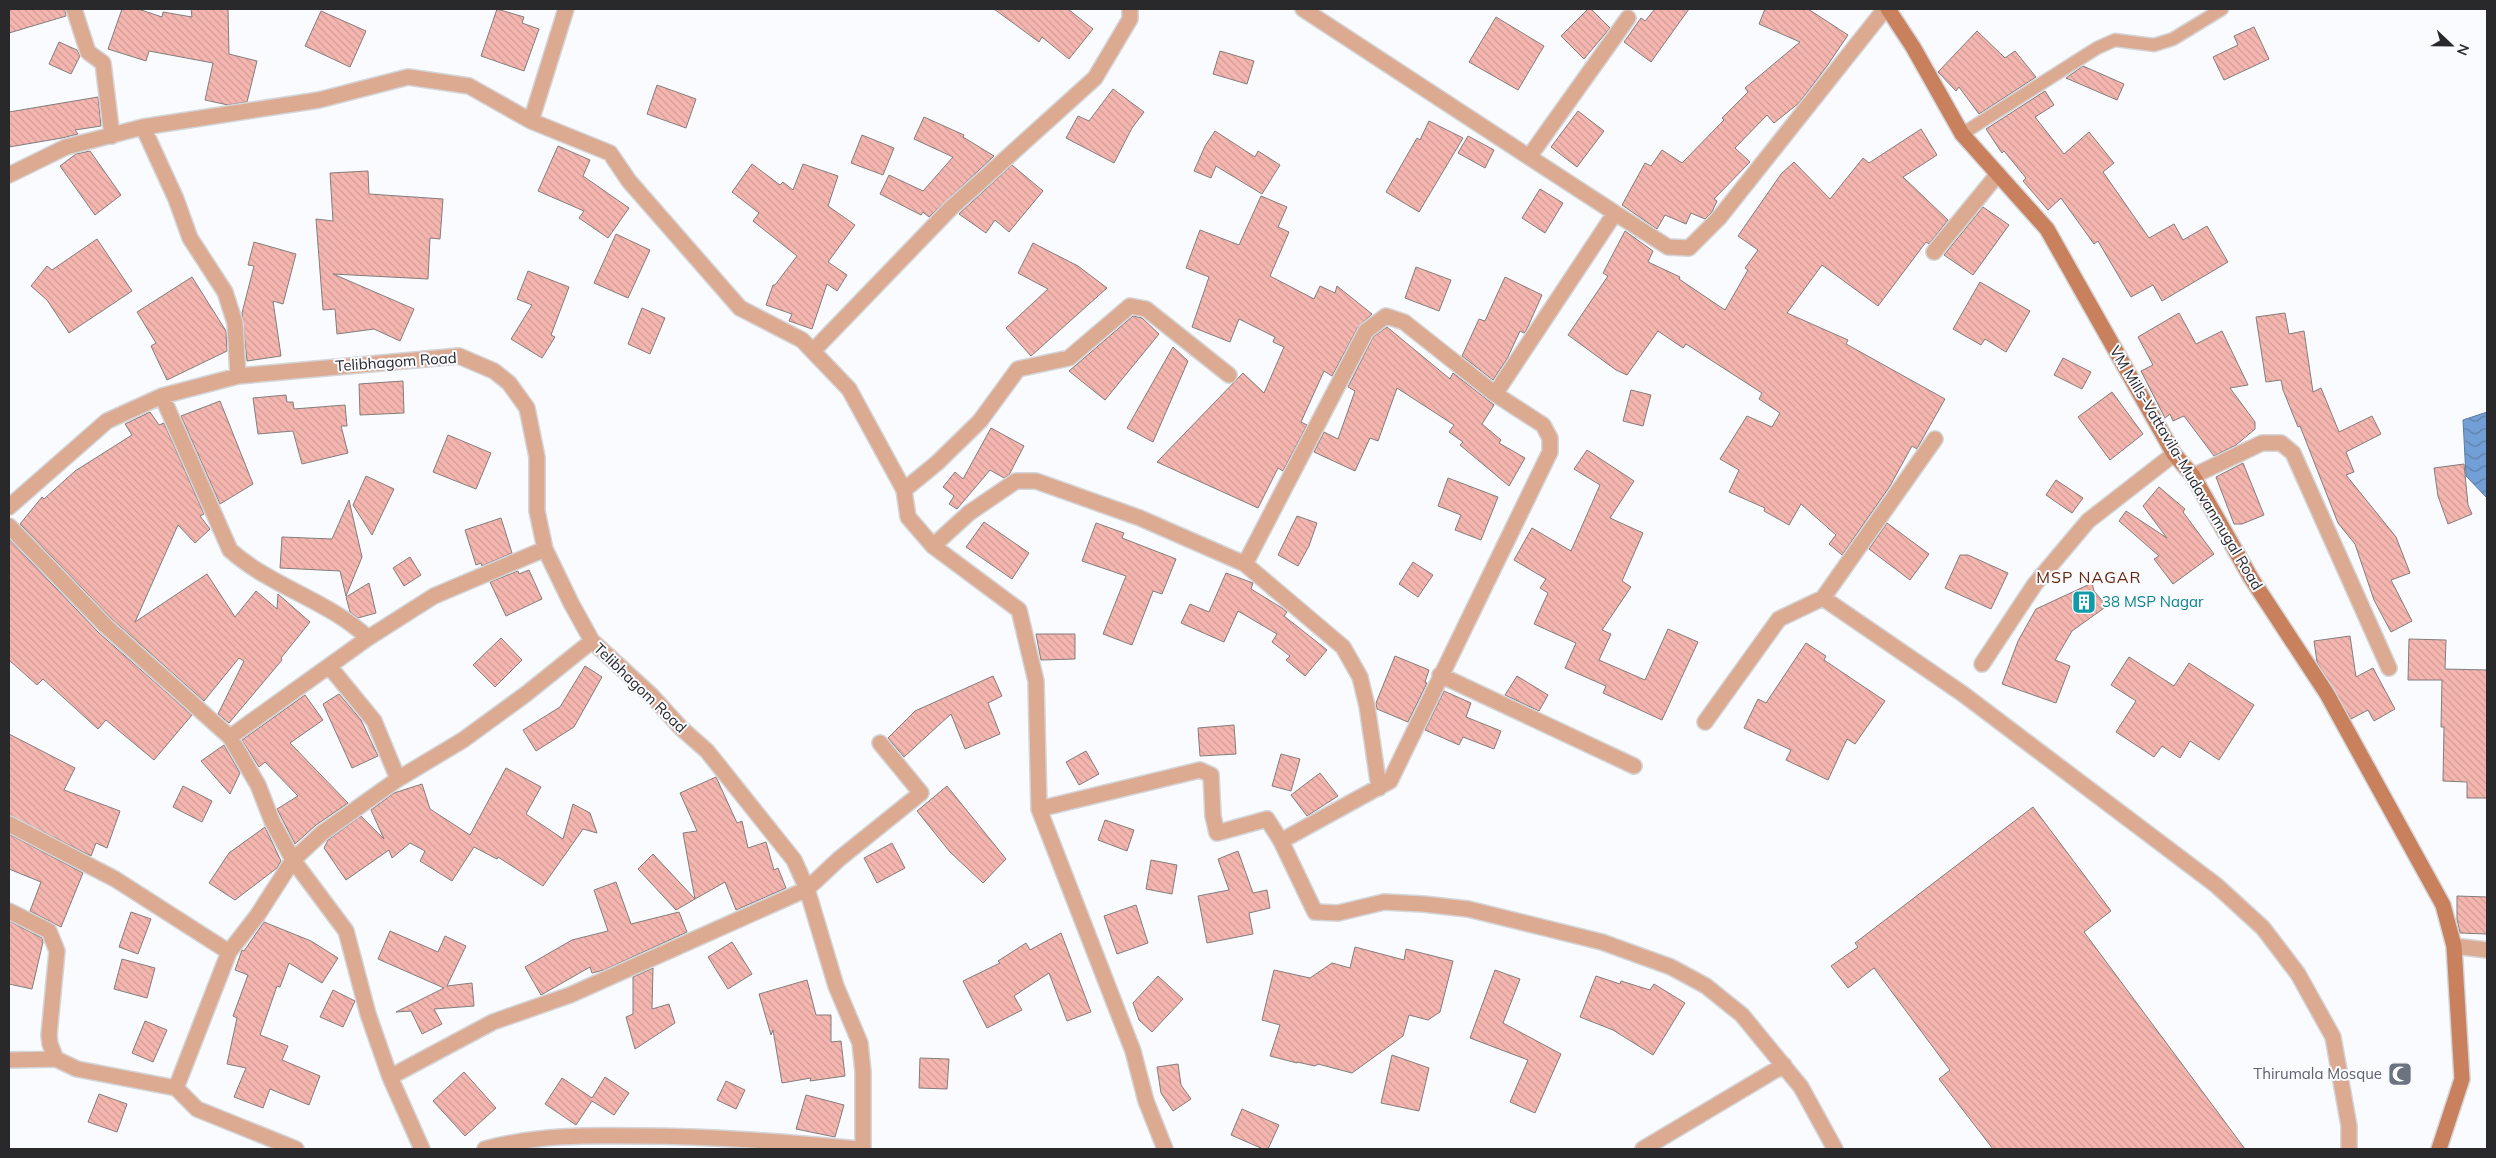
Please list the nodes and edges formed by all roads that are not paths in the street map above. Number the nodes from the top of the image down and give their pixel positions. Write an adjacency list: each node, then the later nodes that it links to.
1 (74, 9): 11 (street)
2 (566, 9): 8 (street)
3 (1130, 9): 17 (street)
4 (1303, 9): 12 (street)
5 (1887, 9): 10 (street, VM Mills-Vattavila-Mudavanmugal Road); 15 (street)
6 (2222, 9): 10 (lane)
7 (1628, 18): 12 (street)
8 (531, 120): 9 (street); 17 (street)
9 (143, 127): 11 (street); 19 (street)
10 (1962, 134): 13 (street, VM Mills-Vattavila-Mudavanmugal Road)
11 (112, 136): 14 (street)
12 (1529, 157): 15 (street)
13 (1998, 174): 16 (street); 23 (street, VM Mills-Vattavila-Mudavanmugal Road)
14 (9, 175)
15 (1615, 212): 20 (street)
16 (1934, 252)
17 (812, 351): 25 (street)
18 (1229, 375): 25 (street)
19 (238, 376): 21 (street, Telibhagom Road); 29 (street, Telibhagom Road)
20 (1495, 394): 30 (street); 37 (street)
21 (162, 396): 26 (street, Telibhagom Road); 32 (street)
22 (1935, 439): 31 (street)
23 (2174, 454): 24 (street, VM Mills-Vattavila-Mudavanmugal Road); 34 (street)
24 (2193, 476): 36 (street); 50 (street, VM Mills-Vattavila-Mudavanmugal Road)
25 (904, 490): 28 (street)
26 (9, 507)
27 (9, 526): 39 (street)
28 (933, 546): 30 (street); 44 (street)
29 (545, 549): 32 (street); 33 (street, Telibhagom Road)
30 (1244, 564): 43 (street)
31 (1823, 598): 38 (street); 66 (street)
32 (368, 638): 35 (street)
33 (592, 641): 42 (street); 48 (street, Telibhagom Road)
34 (1982, 664)
35 (329, 666): 39 (street); 42 (street)
36 (2389, 668)
37 (1440, 675): 41 (street); 43 (street)
38 (1705, 722)
39 (230, 737): 47 (street)
40 (880, 743): 48 (street)
41 (1634, 766)
42 (398, 778): 47 (street)
43 (1379, 788): 46 (street)
44 (1038, 809): 46 (street); 63 (street)
45 (9, 824): 52 (street)
46 (1281, 841): 55 (street)
47 (293, 860): 52 (street); 56 (street)
48 (807, 889): 56 (street); 62 (street, Telibhagom Road)
49 (9, 911): 53 (street)
50 (2454, 946): 51 (street); 67 (street, VM Mills-Vattavila-Mudavanmugal Road)
51 (2487, 950)
52 (229, 952): 57 (street)
53 (56, 1059): 54 (street); 57 (street)
54 (9, 1060)
55 (1784, 1065): 64 (street); 65 (street)
56 (390, 1077): 59 (street)
57 (176, 1088): 58 (street)
58 (296, 1149)
59 (422, 1149)
60 (485, 1149): 61 (street)
61 (858, 1149)
62 (863, 1149)
63 (1165, 1149)
64 (1643, 1149)
65 (1835, 1149)
66 (2349, 1149)
67 (2439, 1149)

